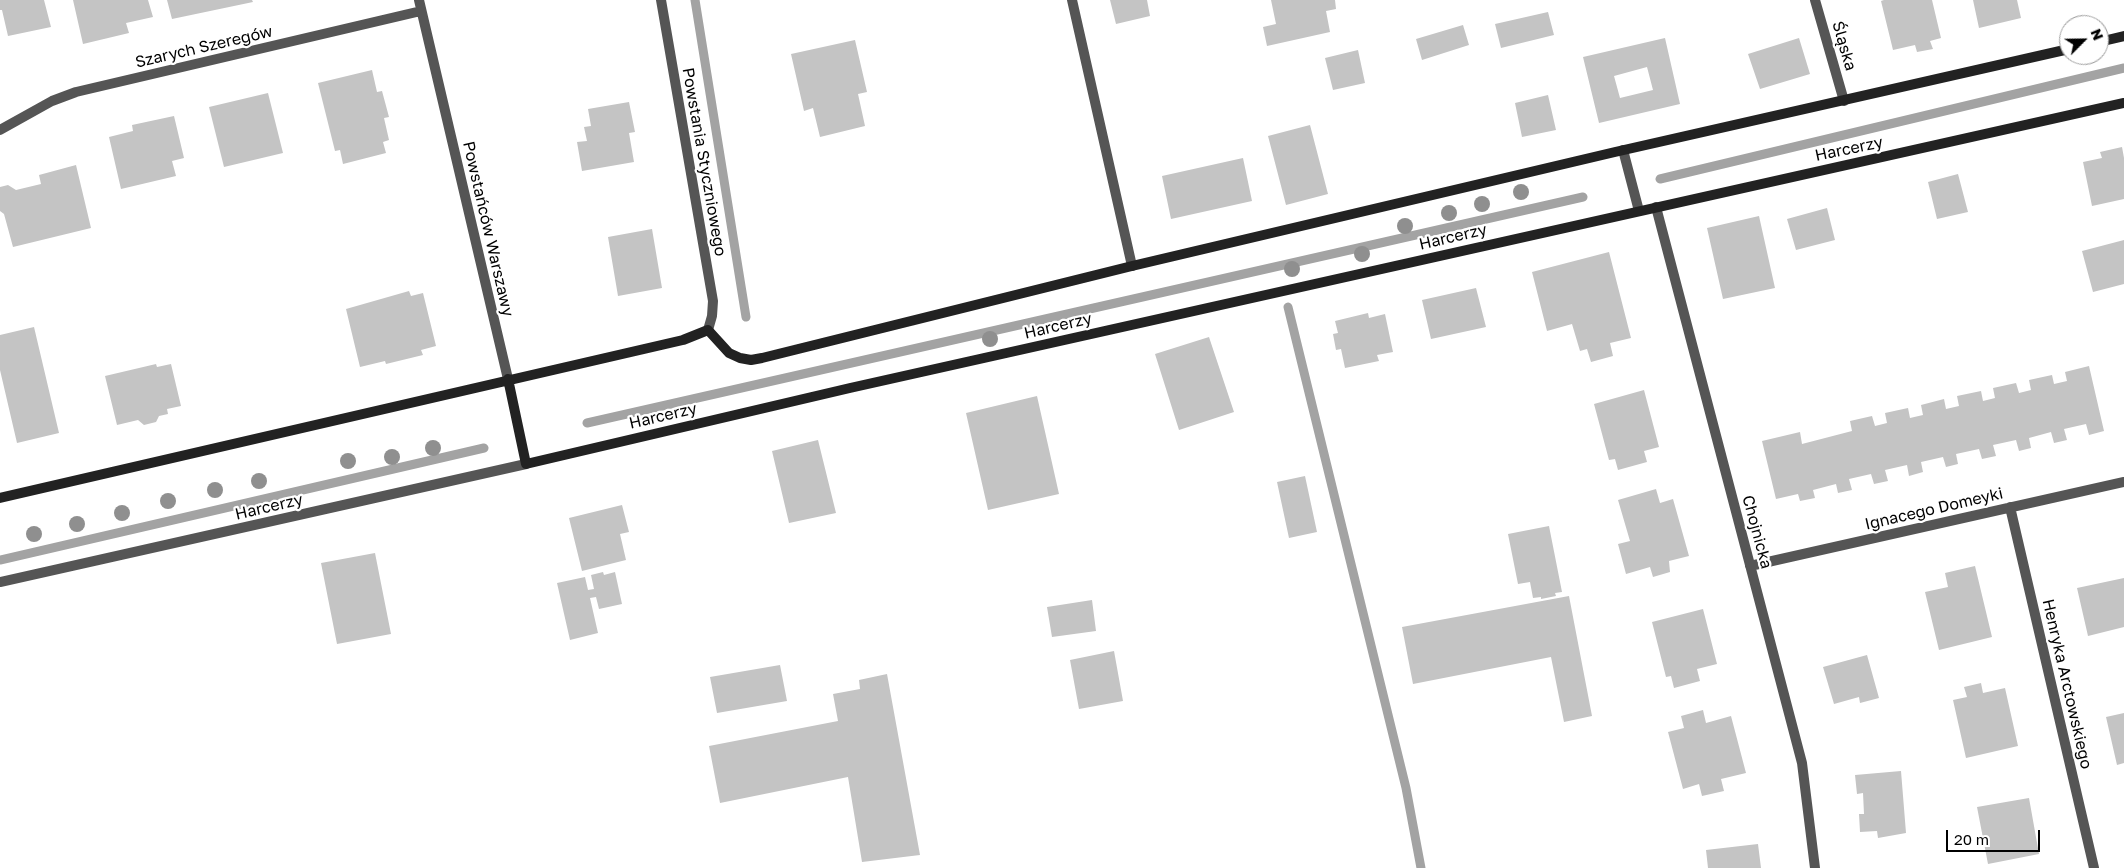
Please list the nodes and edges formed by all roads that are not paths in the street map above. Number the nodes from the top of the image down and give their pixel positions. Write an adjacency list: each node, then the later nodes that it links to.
1 (418, 0): 5 (street, Powstańców Warszawy)
2 (661, 0): 16 (street, Powstania Styczniowego)
3 (1072, 0): 15 (street)
4 (1815, 0): 9 (street, Śląska)
5 (421, 11): 11 (street, Szarych Szeregów); 17 (street, Powstańców Warszawy)
6 (2124, 36): 7 (street)
7 (2109, 40)
8 (2059, 51): 9 (street)
9 (1844, 101): 12 (street)
10 (2124, 103): 13 (street, Harcerzy)
11 (0, 130)
12 (1623, 150): 14 (street); 15 (street)
13 (1656, 207): 14 (street, Harcerzy); 22 (street, Chojnicka)
14 (1638, 211): 18 (street, Harcerzy)
15 (1132, 266): 16 (street)
16 (708, 330): 17 (street)
17 (508, 379): 18 (street, Powstańców Warszawy); 20 (street)
18 (526, 464): 23 (street, Harcerzy)
19 (2124, 482): 21 (street, Ignacego Domeyki)
20 (0, 498)
21 (2010, 507): 22 (street, Ignacego Domeyki); 25 (street, Henryka Arctowskiego)
22 (1750, 566): 24 (street, Chojnicka)
23 (0, 582)
24 (1815, 868)
25 (2094, 868)

